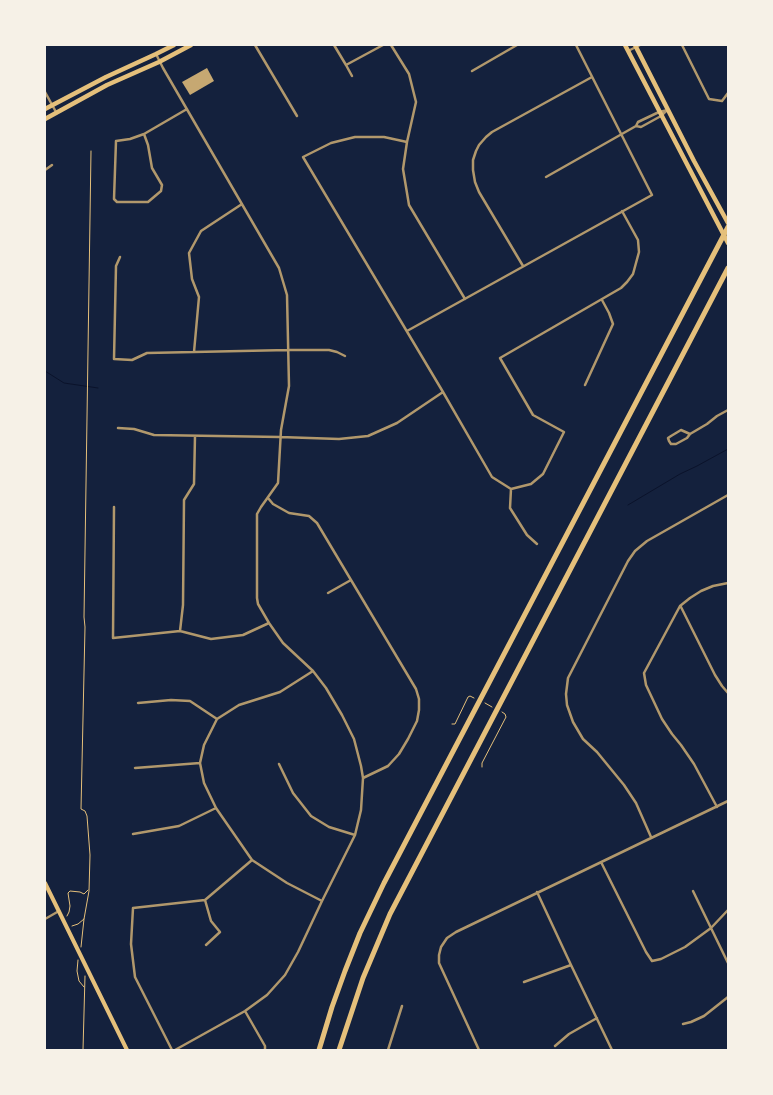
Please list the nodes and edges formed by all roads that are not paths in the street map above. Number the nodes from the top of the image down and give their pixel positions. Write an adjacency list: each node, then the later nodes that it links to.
1 (174, 45): 13 (main road)
2 (191, 45): 14 (main road)
3 (255, 45): 27 (street)
4 (334, 45): 15 (street)
5 (383, 45): 15 (street)
6 (391, 45): 31 (street)
7 (517, 45): 16 (street)
8 (576, 45): 18 (street)
9 (625, 45): 12 (main road)
10 (682, 45): 20 (street)
11 (637, 46): 12 (street); 24 (main road)
12 (628, 51): 26 (main road)
13 (156, 54): 14 (street); 21 (main road)
14 (159, 62): 23 (street); 25 (main road)
15 (346, 65): 17 (street)
16 (472, 71)
17 (352, 76)
18 (592, 77): 30 (street); 41 (street)
19 (45, 92): 21 (street)
20 (728, 93)
21 (52, 105): 22 (main road); 25 (street)
22 (45, 109): 28 (street)
23 (187, 109): 29 (street); 35 (street)
24 (668, 110): 26 (street); 37 (main road)
25 (56, 112): 28 (main road)
26 (660, 114): 30 (street); 39 (main road)
27 (298, 116)
28 (47, 117)
29 (144, 134): 29 (street)
30 (621, 134): 34 (street); 36 (street)
31 (407, 142): 43 (street); 45 (street)
32 (52, 165): 33 (street)
33 (45, 170)
34 (546, 177)
35 (242, 204): 46 (street); 47 (street)
36 (622, 211): 41 (street); 44 (street)
37 (728, 223)
38 (728, 227): 105 (highway)
39 (728, 243)
40 (120, 258): 47 (street)
41 (523, 266): 43 (street)
42 (728, 268): 106 (highway)
43 (465, 299): 45 (street)
44 (602, 300): 49 (street); 56 (street)
45 (406, 332): 50 (street)
46 (288, 350): 47 (street); 48 (street); 55 (street)
47 (194, 352)
48 (345, 356)
49 (585, 385)
50 (443, 392): 55 (street); 56 (street)
51 (728, 410): 53 (street)
52 (118, 428): 54 (street)
53 (690, 434): 53 (street)
54 (195, 435): 55 (street); 66 (street)
55 (280, 437): 58 (street)
56 (511, 489): 60 (street)
57 (728, 494): 80 (street)
58 (268, 498): 61 (street); 65 (street)
59 (114, 508): 66 (street)
60 (537, 544)
61 (351, 580): 63 (street); 74 (street)
62 (728, 583): 64 (street)
63 (328, 593)
64 (680, 606): 68 (street); 76 (street)
65 (269, 623): 66 (street); 67 (street)
66 (180, 632)
67 (313, 671): 70 (street); 74 (street)
68 (728, 693)
69 (138, 703): 70 (street)
70 (217, 719): 71 (street)
71 (200, 763): 73 (street); 77 (street)
72 (280, 764): 79 (street)
73 (135, 768)
74 (363, 778): 79 (street)
75 (728, 801): 76 (street)
76 (717, 807): 80 (street)
77 (216, 808): 78 (street); 81 (street)
78 (133, 834)
79 (355, 835): 87 (street)
80 (651, 837): 82 (street)
81 (252, 860): 86 (street); 87 (street)
82 (601, 862): 85 (street); 91 (street)
83 (45, 883): 89 (main road)
84 (693, 891): 91 (street)
85 (537, 892): 94 (street); 108 (street)
86 (205, 900): 92 (street); 103 (street)
87 (322, 901): 98 (street)
88 (728, 910): 91 (street)
89 (59, 912): 90 (street); 102 (main road)
90 (45, 919)
91 (711, 928): 93 (street)
92 (206, 945)
93 (728, 962)
94 (571, 965): 95 (street); 99 (street)
95 (524, 982)
96 (728, 997): 100 (street)
97 (402, 1006): 107 (street)
98 (244, 1011): 103 (street); 104 (street)
99 (597, 1018): 101 (street); 109 (street)
100 (684, 1024)
101 (555, 1046)
102 (127, 1050)
103 (173, 1050)
104 (265, 1050)
105 (319, 1050)
106 (339, 1050)
107 (388, 1050)
108 (480, 1050)
109 (612, 1050)

